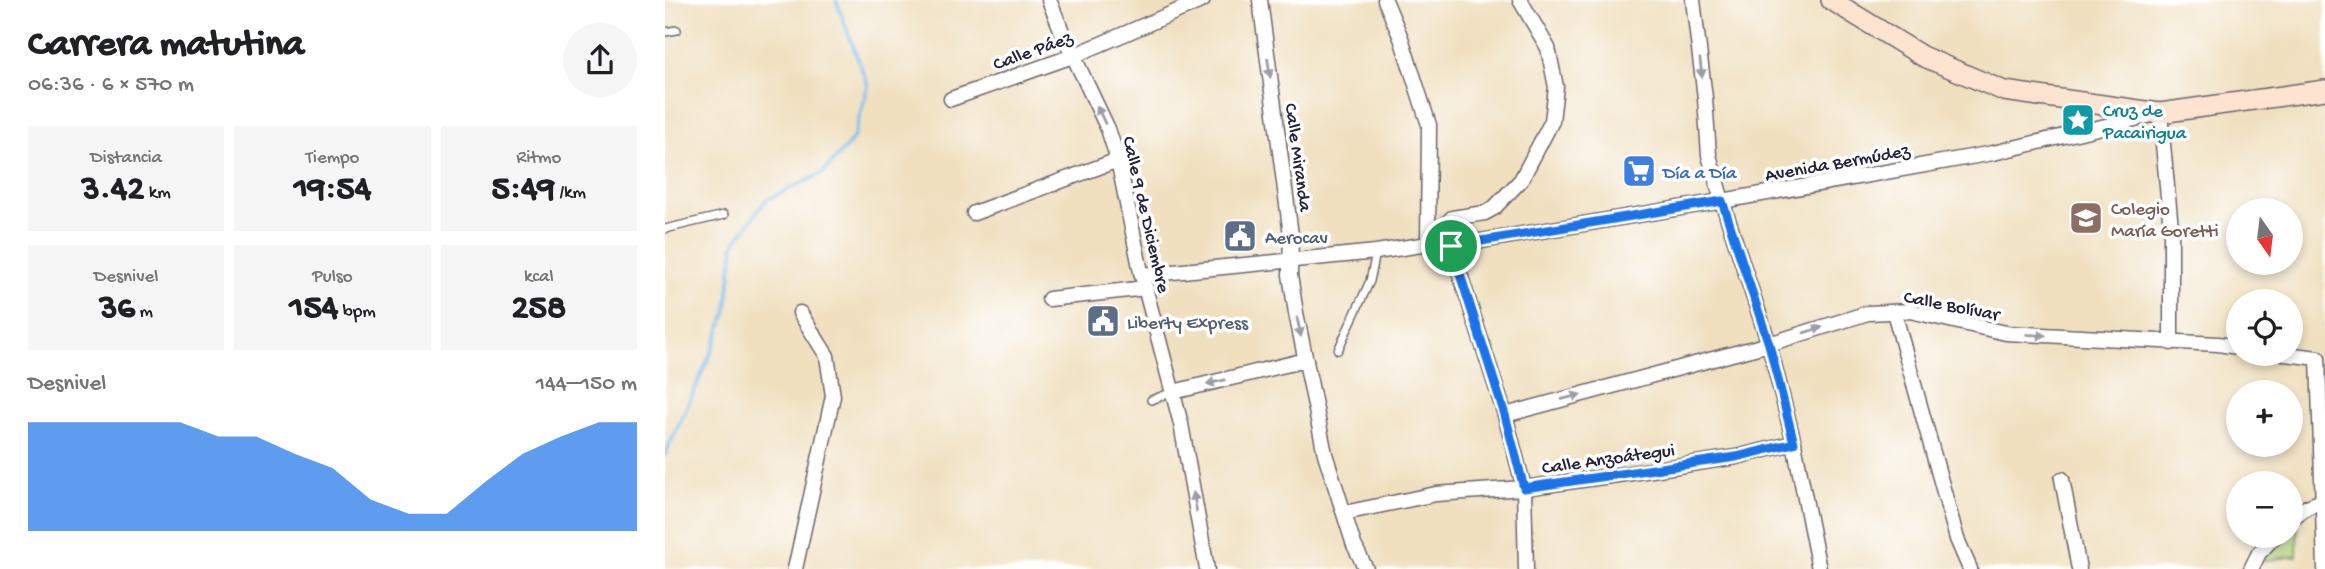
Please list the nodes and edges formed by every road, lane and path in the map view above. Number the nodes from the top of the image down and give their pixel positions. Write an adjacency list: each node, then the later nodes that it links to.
1 (1049, 0): 10 (street, Calle 9 de Diciembre)
2 (1203, 0): 10 (street, Calle Páez)
3 (1260, 0): 22 (street, Calle Miranda, one-way to 22)
4 (1385, 0): 19 (street)
5 (1520, 0): 19 (street)
6 (1693, 0): 15 (street, one-way to 15)
7 (1831, 0): 13 (main road)
8 (677, 30): 9 (lane)
9 (665, 32)
10 (1073, 55): 12 (street, Calle Páez); 14 (street, Calle 9 de Diciembre, one-way to 10)
11 (2325, 90): 13 (main road)
12 (951, 99)
13 (2160, 113): 15 (street, Avenida Bermúdez); 27 (street)
14 (1118, 160): 16 (street); 23 (street, Calle 9 de Diciembre)
15 (1722, 201): 20 (street, Avenida Bermúdez); 28 (street)
16 (974, 213)
17 (724, 215): 18 (lane)
18 (665, 229)
19 (1428, 244): 20 (street, Avenida Bermúdez); 21 (street, Avenida Bermúdez)
20 (1451, 246): 35 (street)
21 (1376, 252): 22 (street, Avenida Bermúdez); 30 (lane)
22 (1290, 260): 23 (street, Avenida Bermúdez); 32 (street, Calle Miranda, one-way to 32)
23 (1144, 281): 24 (street, Avenida Bermúdez); 33 (street, Calle 9 de Diciembre)
24 (1049, 299)
25 (1894, 312): 27 (street, Calle Bolívar, one-way to 27); 28 (street, Calle Bolívar, one-way to 25); 48 (street)
26 (800, 313): 43 (street)
27 (2177, 343): 29 (street, Calle Bolívar)
28 (1769, 344): 35 (street, Calle Bolívar, one-way to 28); 36 (street)
29 (2226, 346)
30 (1338, 349)
31 (2303, 356): 39 (street)
32 (1306, 360): 33 (street, one-way to 33); 41 (street, Calle Miranda)
33 (1173, 392): 34 (lane); 44 (street, Calle 9 de Diciembre, one-way to 33)
34 (1151, 400)
35 (1505, 415): 38 (street)
36 (1794, 443): 38 (street, Calle Anzoátegui); 47 (street)
37 (2062, 479): 49 (street)
38 (1524, 488): 41 (street, Calle Anzoátegui); 46 (street)
39 (2322, 501): 40 (street); 51 (street)
40 (2303, 510)
41 (1344, 513): 45 (street, Calle Miranda)
42 (2264, 548): 50 (street)
43 (795, 569)
44 (1207, 569)
45 (1366, 569)
46 (1526, 569)
47 (1819, 569)
48 (1970, 569)
49 (2080, 569)
50 (2251, 569)
51 (2325, 569)

